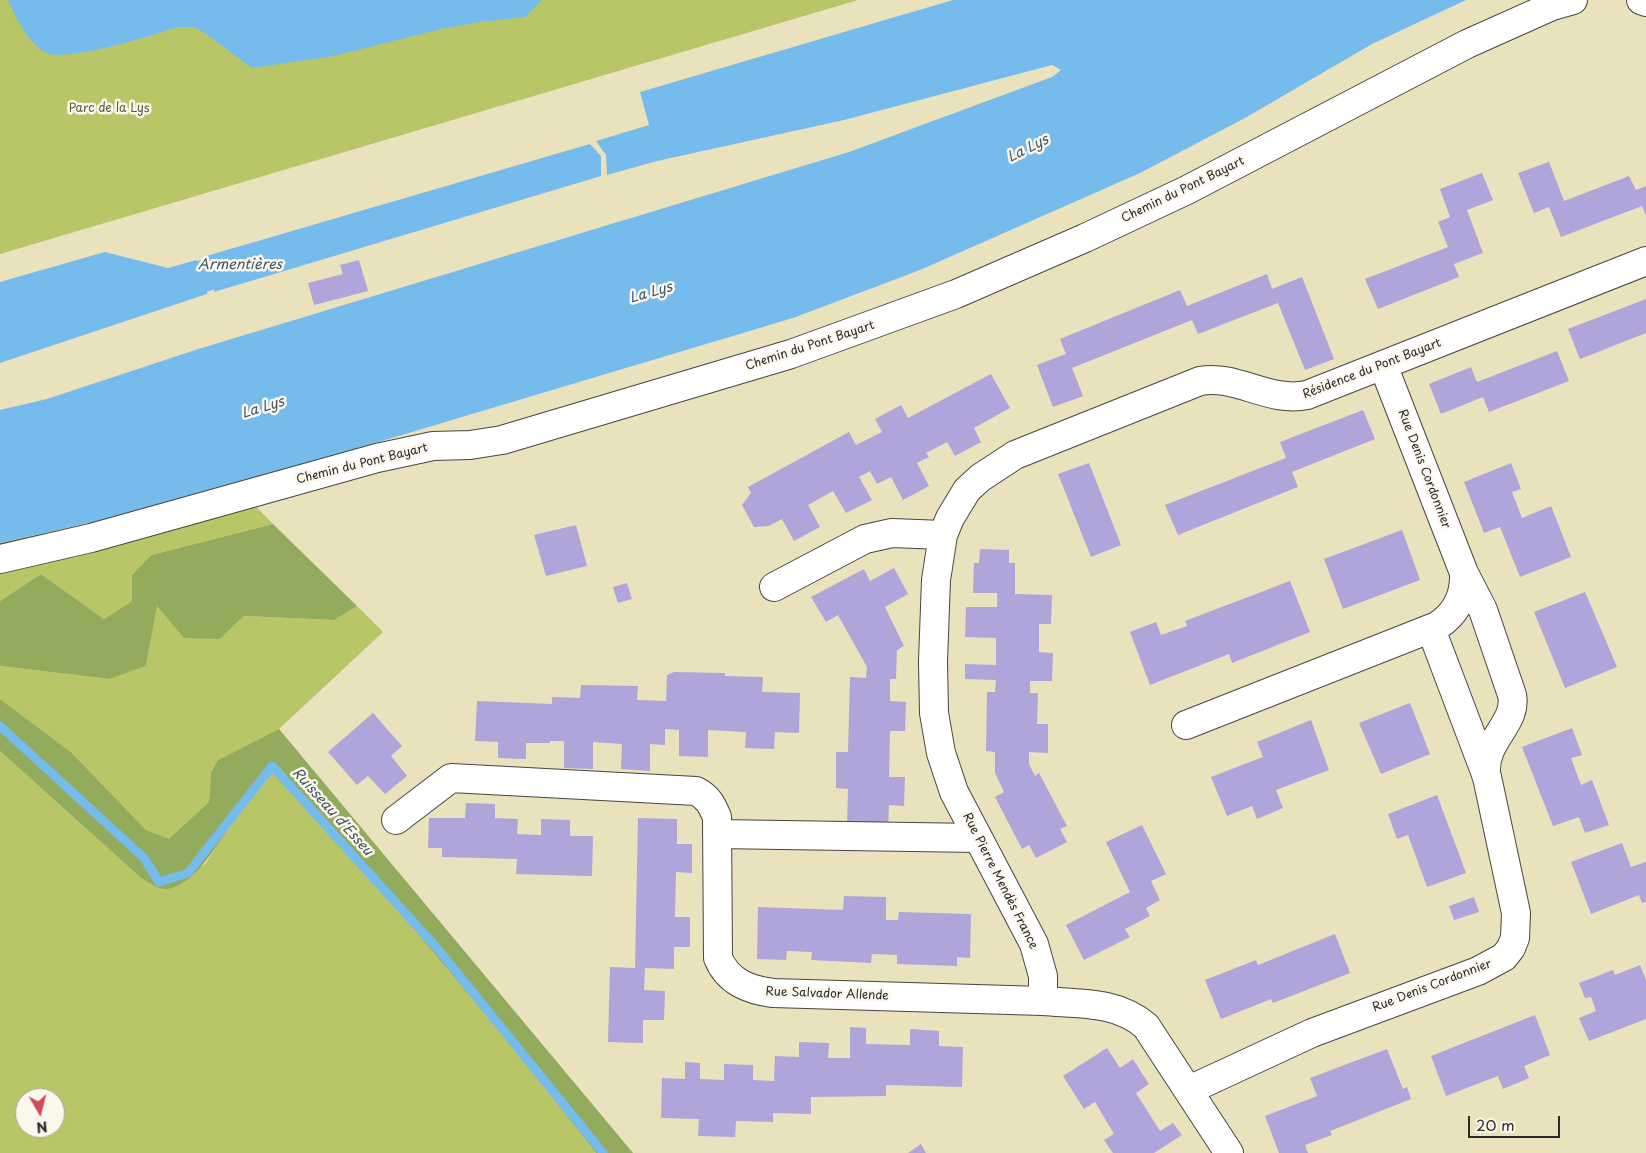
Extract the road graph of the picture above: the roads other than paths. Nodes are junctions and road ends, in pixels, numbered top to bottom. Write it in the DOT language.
graph roads {
  1 [pos="1573,0"];
  2 [pos="1641,0"];
  3 [pos="1646,2"];
  4 [pos="1646,261"];
  5 [pos="1383,365"];
  6 [pos="1037,446"];
  7 [pos="943,536"];
  8 [pos="0,559"];
  9 [pos="1464,573"];
  10 [pos="774,587"];
  11 [pos="1431,629"];
  12 [pos="1186,725"];
  13 [pos="1487,776"];
  14 [pos="396,820"];
  15 [pos="717,834"];
  16 [pos="977,838"];
  17 [pos="1044,1001"];
  18 [pos="1189,1090"];
  19 [pos="1229,1153"];
  1 -- 8 [label="street, Chemin du Pont Bayart"];
  2 -- 3 [label="street"];
  4 -- 5 [label="street, Résidence du Pont Bayart"];
  5 -- 6 [label="street, Résidence du Pont Bayart"];
  5 -- 9 [label="street, Rue Denis Cordonnier"];
  6 -- 7 [label="street, Rue Pierre Mendès France"];
  7 -- 10 [label="street"];
  7 -- 16 [label="street, Rue Pierre Mendès France"];
  9 -- 11 [label="street, Rue Denis Cordonnier"];
  9 -- 13 [label="street, Rue Denis Cordonnier"];
  11 -- 12 [label="street, Rue Denis Cordonnier"];
  11 -- 13 [label="street, Rue Denis Cordonnier"];
  13 -- 18 [label="street, Rue Denis Cordonnier"];
  14 -- 15 [label="street, Rue Salvador Allende"];
  15 -- 16 [label="street"];
  15 -- 17 [label="street, Rue Salvador Allende"];
  16 -- 17 [label="street, Rue Pierre Mendès France"];
  17 -- 18 [label="street"];
  18 -- 19 [label="street"];
}
